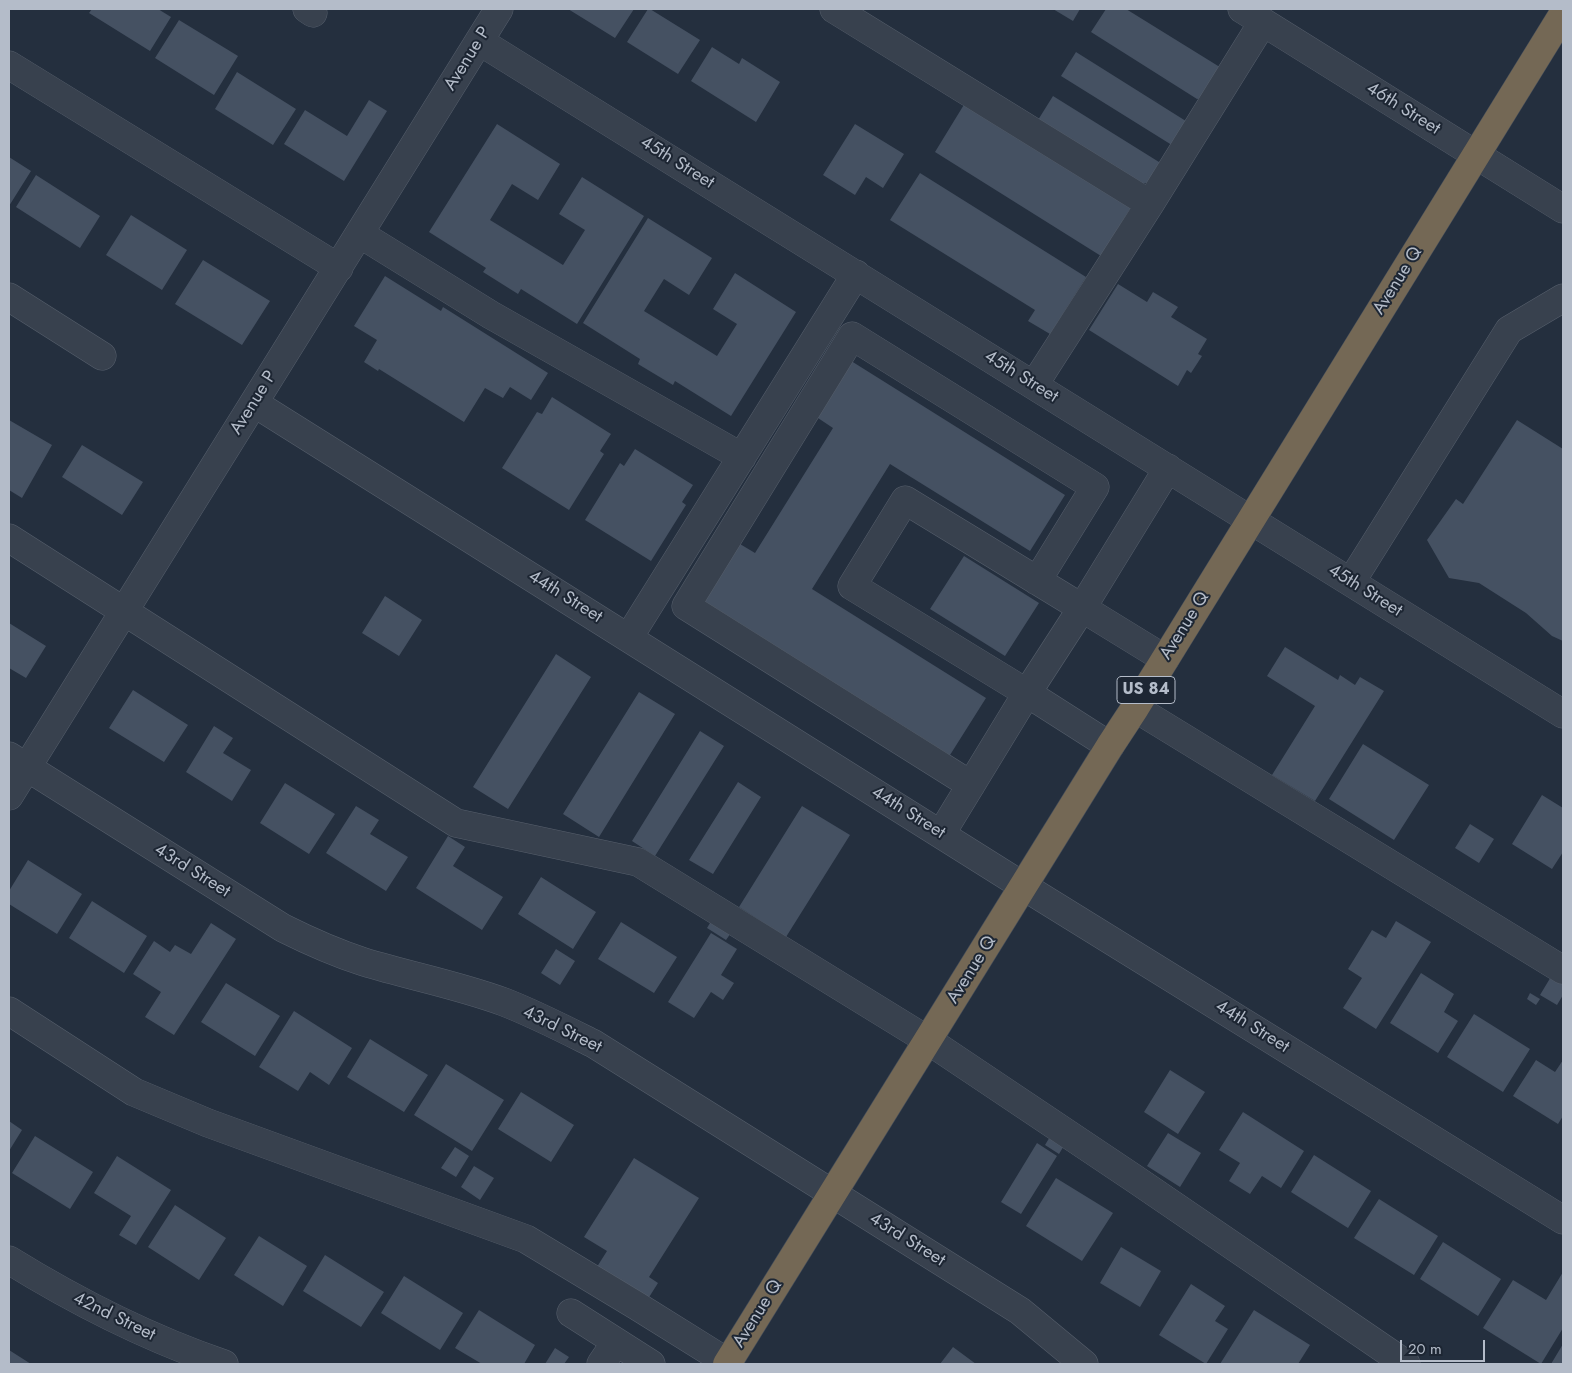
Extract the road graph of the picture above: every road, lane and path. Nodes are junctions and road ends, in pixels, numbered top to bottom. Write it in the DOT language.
graph roads {
  1 [pos="499,9"];
  2 [pos="834,9"];
  3 [pos="1563,14"];
  4 [pos="1252,15"];
  5 [pos="479,41"];
  6 [pos="9,64"];
  7 [pos="1477,155"];
  8 [pos="1150,204"];
  9 [pos="1563,209"];
  10 [pos="360,234"];
  11 [pos="339,268"];
  12 [pos="856,274"];
  13 [pos="9,297"];
  14 [pos="1563,298"];
  15 [pos="102,356"];
  16 [pos="1034,385"];
  17 [pos="254,403"];
  18 [pos="742,457"];
  19 [pos="1168,468"];
  20 [pos="1251,520"];
  21 [pos="9,538"];
  22 [pos="1037,581"];
  23 [pos="1351,582"];
  24 [pos="1082,608"];
  25 [pos="124,612"];
  26 [pos="629,638"];
  27 [pos="1165,659"];
  28 [pos="1027,693"];
  29 [pos="1135,708"];
  30 [pos="1563,714"];
  31 [pos="1110,746"];
  32 [pos="18,762"];
  33 [pos="971,785"];
  34 [pos="9,796"];
  35 [pos="942,834"];
  36 [pos="1023,886"];
  37 [pos="1563,970"];
  38 [pos="9,1011"];
  39 [pos="929,1041"];
  40 [pos="833,1194"];
  41 [pos="1563,1220"];
  42 [pos="9,1260"];
  43 [pos="571,1313"];
  44 [pos="616,1342"];
  45 [pos="224,1364"];
  46 [pos="601,1364"];
  47 [pos="651,1364"];
  48 [pos="728,1364"];
  49 [pos="1084,1364"];
  50 [pos="1406,1364"];
  1 -- 5 [label="street, Avenue P"];
  2 -- 8 [label="street"];
  3 -- 7 [label="highway, Avenue Q / US 84"];
  4 -- 7 [label="street, 46th Street"];
  4 -- 8 [label="street"];
  5 -- 10 [label="street, Avenue P"];
  5 -- 12 [label="street, 45th Street"];
  6 -- 11 [label="street"];
  7 -- 9 [label="street, 46th Street"];
  7 -- 20 [label="highway, Avenue Q / US 84"];
  8 -- 16 [label="street"];
  10 -- 11 [label="street, Avenue P"];
  10 -- 18 [label="street"];
  11 -- 17 [label="street, Avenue P"];
  12 -- 16 [label="street, 45th Street"];
  12 -- 18 [label="street"];
  13 -- 15 [label="street"];
  14 -- 23 [label="street"];
  16 -- 19 [label="street, 45th Street"];
  17 -- 25 [label="street, Avenue P"];
  17 -- 26 [label="street, 44th Street"];
  18 -- 26 [label="street"];
  19 -- 20 [label="street, 45th Street"];
  19 -- 24 [label="street"];
  20 -- 23 [label="street, 45th Street"];
  20 -- 27 [label="highway, Avenue Q / US 84"];
  21 -- 25 [label="street"];
  22 -- 24 [label="street"];
  22 -- 28 [label="street"];
  22 -- 33 [label="street"];
  23 -- 30 [label="street, 45th Street"];
  24 -- 27 [label="street"];
  24 -- 28 [label="street"];
  25 -- 32 [label="street, Avenue P"];
  25 -- 39 [label="street"];
  26 -- 35 [label="street, 44th Street"];
  27 -- 29 [label="highway, Avenue Q / US 84"];
  28 -- 31 [label="street"];
  28 -- 33 [label="street"];
  29 -- 31 [label="highway, Avenue Q / US 84"];
  29 -- 37 [label="street"];
  31 -- 36 [label="highway, Avenue Q / US 84"];
  32 -- 34 [label="street, Avenue P"];
  32 -- 40 [label="street, 43rd Street"];
  33 -- 35 [label="street"];
  35 -- 36 [label="street, 44th Street"];
  36 -- 39 [label="highway, Avenue Q / US 84"];
  36 -- 41 [label="street, 44th Street"];
  38 -- 48 [label="street"];
  39 -- 40 [label="highway, Avenue Q / US 84"];
  39 -- 50 [label="street"];
  40 -- 48 [label="highway, Avenue Q / US 84"];
  40 -- 49 [label="street, 43rd Street"];
  42 -- 45 [label="street, 42nd Street"];
  43 -- 44 [label="street"];
  44 -- 46 [label="street"];
  44 -- 47 [label="street"];
}
